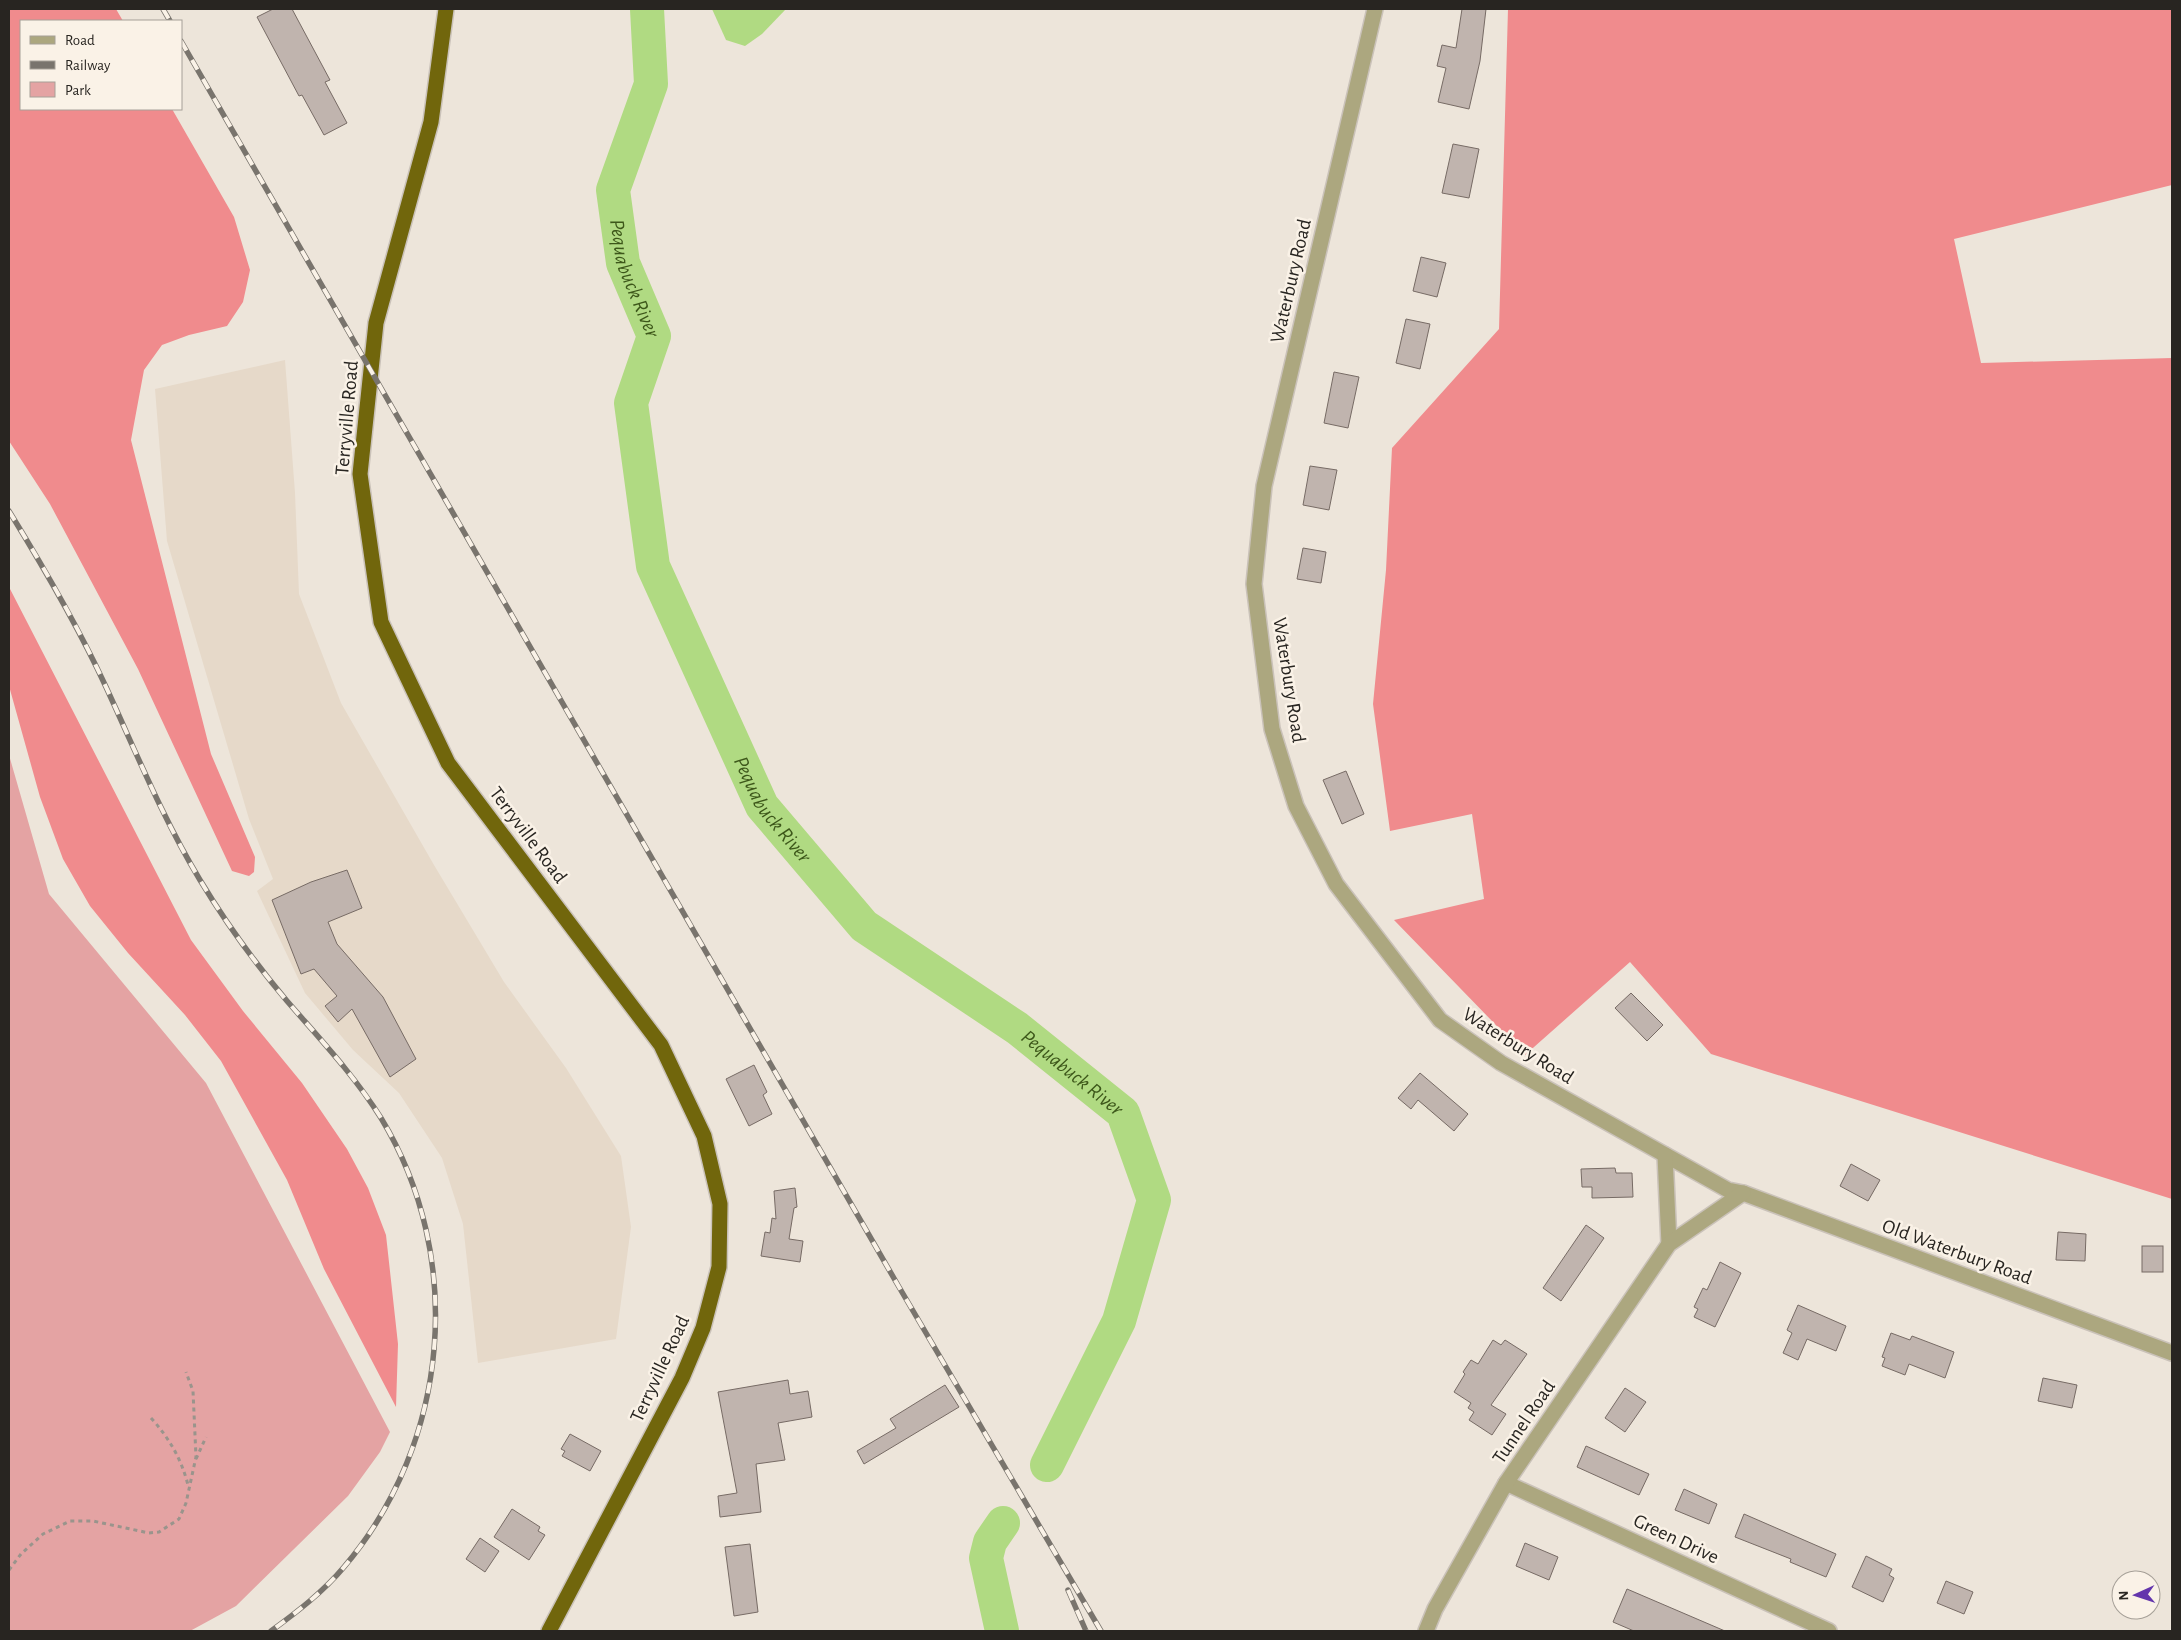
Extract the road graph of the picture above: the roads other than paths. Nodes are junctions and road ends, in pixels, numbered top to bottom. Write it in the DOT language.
graph roads {
  1 [pos="446,9"];
  2 [pos="1375,9"];
  3 [pos="1665,1155"];
  4 [pos="1728,1190"];
  5 [pos="1743,1193"];
  6 [pos="1669,1244"];
  7 [pos="2172,1353"];
  8 [pos="1506,1483"];
  9 [pos="549,1631"];
  10 [pos="1426,1631"];
  11 [pos="1829,1631"];
  1 -- 9 [label="highway, Terryville Road"];
  2 -- 3 [label="street, Waterbury Road"];
  3 -- 4 [label="street, Waterbury Road"];
  3 -- 6 [label="street"];
  4 -- 5 [label="street, Old Waterbury Road"];
  5 -- 6 [label="street, Tunnel Road"];
  5 -- 7 [label="street, Old Waterbury Road"];
  6 -- 8 [label="street, Tunnel Road"];
  8 -- 10 [label="street, Tunnel Road"];
  8 -- 11 [label="street, Green Drive"];
}
